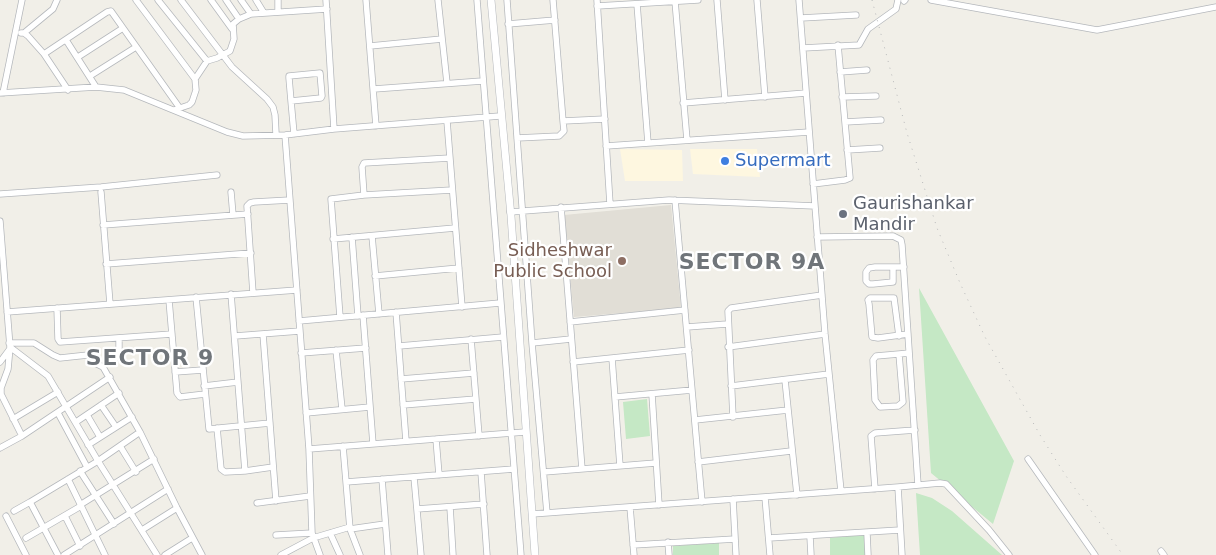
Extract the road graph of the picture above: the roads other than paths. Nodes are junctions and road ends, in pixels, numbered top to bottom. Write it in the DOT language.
graph roads {
  1 [pos="22,0"];
  2 [pos="57,0"];
  3 [pos="136,0"];
  4 [pos="158,0"];
  5 [pos="181,0"];
  6 [pos="211,0"];
  7 [pos="226,0"];
  8 [pos="242,0"];
  9 [pos="256,0"];
  10 [pos="278,0"];
  11 [pos="285,0"];
  12 [pos="326,0"];
  13 [pos="366,0"];
  14 [pos="438,0"];
  15 [pos="477,0"];
  16 [pos="491,0"];
  17 [pos="507,0"];
  18 [pos="553,0"];
  19 [pos="698,0"];
  20 [pos="717,0"];
  21 [pos="757,0"];
  22 [pos="799,0"];
  23 [pos="902,0"];
  24 [pos="931,0"];
  25 [pos="675,2"];
  26 [pos="597,3"];
  27 [pos="637,4"];
  28 [pos="1216,7"];
  29 [pos="327,9"];
  30 [pos="278,12"];
  31 [pos="264,13"];
  32 [pos="251,14"];
  33 [pos="856,15"];
  34 [pos="801,18"];
  35 [pos="239,19"];
  36 [pos="555,20"];
  37 [pos="508,24"];
  38 [pos="123,28"];
  39 [pos="232,29"];
  40 [pos="24,33"];
  41 [pos="16,34"];
  42 [pos="442,39"];
  43 [pos="66,40"];
  44 [pos="370,46"];
  45 [pos="838,46"];
  46 [pos="136,47"];
  47 [pos="803,48"];
  48 [pos="44,54"];
  49 [pos="223,56"];
  50 [pos="78,57"];
  51 [pos="207,61"];
  52 [pos="867,70"];
  53 [pos="331,72"];
  54 [pos="840,72"];
  55 [pos="320,73"];
  56 [pos="90,76"];
  57 [pos="195,79"];
  58 [pos="482,81"];
  59 [pos="447,83"];
  60 [pos="96,87"];
  61 [pos="374,89"];
  62 [pos="68,90"];
  63 [pos="1,93"];
  64 [pos="806,93"];
  65 [pos="876,96"];
  66 [pos="765,97"];
  67 [pos="842,97"];
  68 [pos="725,100"];
  69 [pos="291,101"];
  70 [pos="684,103"];
  71 [pos="177,108"];
  72 [pos="500,116"];
  73 [pos="485,118"];
  74 [pos="605,119"];
  75 [pos="881,120"];
  76 [pos="447,121"];
  77 [pos="563,121"];
  78 [pos="845,122"];
  79 [pos="376,126"];
  80 [pos="334,129"];
  81 [pos="809,132"];
  82 [pos="276,134"];
  83 [pos="294,134"];
  84 [pos="285,135"];
  85 [pos="517,138"];
  86 [pos="687,140"];
  87 [pos="648,143"];
  88 [pos="606,146"];
  89 [pos="880,148"];
  90 [pos="847,150"];
  91 [pos="450,158"];
  92 [pos="217,175"];
  93 [pos="813,184"];
  94 [pos="452,190"];
  95 [pos="101,192"];
  96 [pos="231,192"];
  97 [pos="0,194"];
  98 [pos="364,195"];
  99 [pos="290,200"];
  100 [pos="675,200"];
  101 [pos="610,204"];
  102 [pos="815,206"];
  103 [pos="561,207"];
  104 [pos="524,211"];
  105 [pos="510,212"];
  106 [pos="248,214"];
  107 [pos="233,215"];
  108 [pos="0,220"];
  109 [pos="104,225"];
  110 [pos="455,228"];
  111 [pos="372,236"];
  112 [pos="352,237"];
  113 [pos="817,237"];
  114 [pos="333,239"];
  115 [pos="251,253"];
  116 [pos="106,264"];
  117 [pos="893,267"];
  118 [pos="904,267"];
  119 [pos="458,268"];
  120 [pos="375,276"];
  121 [pos="296,290"];
  122 [pos="253,293"];
  123 [pos="231,294"];
  124 [pos="822,295"];
  125 [pos="196,298"];
  126 [pos="169,300"];
  127 [pos="500,303"];
  128 [pos="110,304"];
  129 [pos="462,307"];
  130 [pos="57,308"];
  131 [pos="685,310"];
  132 [pos="7,312"];
  133 [pos="396,312"];
  134 [pos="378,314"];
  135 [pos="361,316"];
  136 [pos="340,317"];
  137 [pos="299,321"];
  138 [pos="570,322"];
  139 [pos="727,324"];
  140 [pos="687,327"];
  141 [pos="300,331"];
  142 [pos="172,334"];
  143 [pos="263,334"];
  144 [pos="825,334"];
  145 [pos="908,334"];
  146 [pos="235,336"];
  147 [pos="899,336"];
  148 [pos="503,337"];
  149 [pos="119,338"];
  150 [pos="472,339"];
  151 [pos="571,340"];
  152 [pos="532,343"];
  153 [pos="399,346"];
  154 [pos="10,347"];
  155 [pos="728,347"];
  156 [pos="366,348"];
  157 [pos="336,350"];
  158 [pos="688,350"];
  159 [pos="301,353"];
  160 [pos="910,353"];
  161 [pos="899,354"];
  162 [pos="612,358"];
  163 [pos="108,359"];
  164 [pos="0,362"];
  165 [pos="573,362"];
  166 [pos="203,370"];
  167 [pos="175,372"];
  168 [pos="474,373"];
  169 [pos="829,374"];
  170 [pos="110,377"];
  171 [pos="401,378"];
  172 [pos="785,380"];
  173 [pos="238,382"];
  174 [pos="204,386"];
  175 [pos="732,386"];
  176 [pos="692,390"];
  177 [pos="58,392"];
  178 [pos="119,393"];
  179 [pos="205,394"];
  180 [pos="652,394"];
  181 [pos="615,397"];
  182 [pos="476,399"];
  183 [pos="101,405"];
  184 [pos="403,405"];
  185 [pos="67,407"];
  186 [pos="370,407"];
  187 [pos="342,410"];
  188 [pos="788,410"];
  189 [pos="58,413"];
  190 [pos="306,413"];
  191 [pos="86,415"];
  192 [pos="132,417"];
  193 [pos="733,417"];
  194 [pos="13,419"];
  195 [pos="694,420"];
  196 [pos="76,422"];
  197 [pos="270,423"];
  198 [pos="242,425"];
  199 [pos="116,427"];
  200 [pos="217,428"];
  201 [pos="914,430"];
  202 [pos="140,432"];
  203 [pos="525,432"];
  204 [pos="511,433"];
  205 [pos="22,436"];
  206 [pos="479,436"];
  207 [pos="100,437"];
  208 [pos="436,439"];
  209 [pos="406,441"];
  210 [pos="373,444"];
  211 [pos="88,445"];
  212 [pos="120,446"];
  213 [pos="343,446"];
  214 [pos="0,448"];
  215 [pos="309,449"];
  216 [pos="792,451"];
  217 [pos="1028,459"];
  218 [pos="154,460"];
  219 [pos="98,461"];
  220 [pos="698,462"];
  221 [pos="656,463"];
  222 [pos="620,466"];
  223 [pos="87,467"];
  224 [pos="273,467"];
  225 [pos="514,469"];
  226 [pos="582,469"];
  227 [pos="245,470"];
  228 [pos="80,471"];
  229 [pos="136,472"];
  230 [pos="481,472"];
  231 [pos="544,472"];
  232 [pos="439,475"];
  233 [pos="414,477"];
  234 [pos="68,479"];
  235 [pos="382,479"];
  236 [pos="346,482"];
  237 [pos="114,485"];
  238 [pos="918,485"];
  239 [pos="898,487"];
  240 [pos="168,489"];
  241 [pos="875,489"];
  242 [pos="841,491"];
  243 [pos="797,495"];
  244 [pos="96,496"];
  245 [pos="310,496"];
  246 [pos="765,497"];
  247 [pos="733,499"];
  248 [pos="276,501"];
  249 [pos="30,502"];
  250 [pos="702,502"];
  251 [pos="257,503"];
  252 [pos="484,504"];
  253 [pos="659,505"];
  254 [pos="81,506"];
  255 [pos="450,507"];
  256 [pos="630,507"];
  257 [pos="177,508"];
  258 [pos="417,509"];
  259 [pos="14,511"];
  260 [pos="131,513"];
  261 [pos="547,513"];
  262 [pos="532,514"];
  263 [pos="6,516"];
  264 [pos="65,516"];
  265 [pos="114,524"];
  266 [pos="385,524"];
  267 [pos="43,528"];
  268 [pos="350,528"];
  269 [pos="142,530"];
  270 [pos="900,530"];
  271 [pos="330,533"];
  272 [pos="867,533"];
  273 [pos="276,535"];
  274 [pos="96,536"];
  275 [pos="312,536"];
  276 [pos="810,536"];
  277 [pos="26,538"];
  278 [pos="192,538"];
  279 [pos="768,538"];
  280 [pos="735,539"];
  281 [pos="668,542"];
  282 [pos="633,545"];
  283 [pos="80,546"];
  284 [pos="296,547"];
  285 [pos="26,555"];
  286 [pos="58,555"];
  287 [pos="64,555"];
  288 [pos="106,555"];
  289 [pos="158,555"];
  290 [pos="166,555"];
  291 [pos="202,555"];
  292 [pos="282,555"];
  293 [pos="300,555"];
  294 [pos="320,555"];
  295 [pos="340,555"];
  296 [pos="360,555"];
  297 [pos="388,555"];
  298 [pos="421,555"];
  299 [pos="453,555"];
  300 [pos="487,555"];
  301 [pos="521,555"];
  302 [pos="535,555"];
  303 [pos="634,555"];
  304 [pos="669,555"];
  305 [pos="736,555"];
  306 [pos="770,555"];
  307 [pos="811,555"];
  308 [pos="868,555"];
  309 [pos="902,555"];
  310 [pos="1009,555"];
  311 [pos="1095,555"];
  1 -- 41 [label="street"];
  2 -- 40 [label="street"];
  3 -- 57 [label="street"];
  4 -- 51 [label="street"];
  5 -- 49 [label="street"];
  6 -- 39 [label="street"];
  7 -- 35 [label="street"];
  8 -- 32 [label="street"];
  9 -- 31 [label="street"];
  10 -- 11 [label="street"];
  10 -- 30 [label="street"];
  12 -- 29 [label="street"];
  13 -- 44 [label="street"];
  14 -- 42 [label="street"];
  15 -- 58 [label="street"];
  16 -- 72 [label="street"];
  17 -- 37 [label="street"];
  18 -- 36 [label="street"];
  19 -- 25 [label="street"];
  20 -- 68 [label="street"];
  21 -- 66 [label="street"];
  22 -- 34 [label="street"];
  23 -- 45 [label="street"];
  24 -- 28 [label="street"];
  25 -- 27 [label="street"];
  25 -- 70 [label="street"];
  26 -- 27 [label="street"];
  26 -- 74 [label="street"];
  27 -- 87 [label="street"];
  29 -- 30 [label="street"];
  29 -- 53 [label="street"];
  30 -- 31 [label="street"];
  31 -- 32 [label="street"];
  32 -- 35 [label="street"];
  33 -- 34 [label="street"];
  34 -- 47 [label="street"];
  35 -- 39 [label="street"];
  36 -- 37 [label="street"];
  36 -- 77 [label="street"];
  37 -- 85 [label="street"];
  38 -- 43 [label="street"];
  38 -- 46 [label="street"];
  38 -- 50 [label="street"];
  39 -- 49 [label="street"];
  40 -- 41 [label="street"];
  40 -- 48 [label="street"];
  41 -- 63 [label="street"];
  42 -- 44 [label="street"];
  42 -- 59 [label="street"];
  43 -- 48 [label="street"];
  43 -- 50 [label="street"];
  44 -- 61 [label="street"];
  45 -- 47 [label="street"];
  45 -- 54 [label="street"];
  46 -- 56 [label="street"];
  46 -- 71 [label="street"];
  47 -- 64 [label="street"];
  48 -- 62 [label="street"];
  49 -- 51 [label="street"];
  49 -- 82 [label="street"];
  50 -- 56 [label="street"];
  51 -- 57 [label="street"];
  52 -- 54 [label="street"];
  53 -- 55 [label="street"];
  53 -- 80 [label="street"];
  54 -- 67 [label="street"];
  55 -- 69 [label="street"];
  55 -- 69 [label="street"];
  56 -- 60 [label="street"];
  57 -- 71 [label="street"];
  58 -- 59 [label="street"];
  58 -- 73 [label="street"];
  59 -- 61 [label="street"];
  60 -- 62 [label="street"];
  60 -- 71 [label="street"];
  61 -- 79 [label="street"];
  62 -- 63 [label="street"];
  64 -- 66 [label="street"];
  64 -- 81 [label="street"];
  65 -- 67 [label="street"];
  66 -- 68 [label="street"];
  67 -- 78 [label="street"];
  68 -- 70 [label="street"];
  69 -- 83 [label="street"];
  70 -- 86 [label="street"];
  71 -- 82 [label="street"];
  72 -- 73 [label="street"];
  72 -- 105 [label="street"];
  73 -- 76 [label="street"];
  73 -- 127 [label="street"];
  74 -- 77 [label="street"];
  74 -- 88 [label="street"];
  75 -- 78 [label="street"];
  76 -- 79 [label="street"];
  76 -- 91 [label="street"];
  77 -- 85 [label="street"];
  78 -- 90 [label="street"];
  79 -- 80 [label="street"];
  80 -- 83 [label="street"];
  81 -- 86 [label="street"];
  81 -- 93 [label="street"];
  82 -- 84 [label="street"];
  83 -- 84 [label="street"];
  84 -- 99 [label="street"];
  85 -- 104 [label="street"];
  86 -- 87 [label="street"];
  87 -- 88 [label="street"];
  88 -- 101 [label="street"];
  89 -- 90 [label="street"];
  90 -- 93 [label="street"];
  91 -- 94 [label="street"];
  91 -- 98 [label="street"];
  92 -- 97 [label="street"];
  93 -- 102 [label="street"];
  94 -- 98 [label="street"];
  94 -- 110 [label="street"];
  95 -- 109 [label="street"];
  96 -- 107 [label="street"];
  98 -- 114 [label="street"];
  99 -- 106 [label="street"];
  99 -- 121 [label="street"];
  100 -- 101 [label="street"];
  100 -- 102 [label="street"];
  100 -- 131 [label="street"];
  101 -- 103 [label="street"];
  102 -- 113 [label="street"];
  103 -- 104 [label="street"];
  103 -- 138 [label="street"];
  104 -- 105 [label="street"];
  104 -- 152 [label="street"];
  105 -- 203 [label="street"];
  106 -- 107 [label="street"];
  106 -- 115 [label="street"];
  107 -- 109 [label="street"];
  108 -- 132 [label="street"];
  109 -- 116 [label="street"];
  110 -- 111 [label="street"];
  110 -- 119 [label="street"];
  111 -- 112 [label="street"];
  111 -- 120 [label="street"];
  112 -- 114 [label="street"];
  112 -- 135 [label="street"];
  113 -- 118 [label="street"];
  113 -- 124 [label="street"];
  114 -- 136 [label="street"];
  115 -- 116 [label="street"];
  115 -- 122 [label="street"];
  116 -- 128 [label="street"];
  117 -- 117 [label="street"];
  117 -- 118 [label="street"];
  118 -- 145 [label="street"];
  119 -- 120 [label="street"];
  119 -- 129 [label="street"];
  120 -- 134 [label="street"];
  121 -- 122 [label="street"];
  121 -- 137 [label="street"];
  122 -- 123 [label="street"];
  123 -- 125 [label="street"];
  123 -- 146 [label="street"];
  124 -- 139 [label="street"];
  124 -- 144 [label="street"];
  125 -- 126 [label="street"];
  125 -- 166 [label="street"];
  126 -- 128 [label="street"];
  126 -- 142 [label="street"];
  127 -- 129 [label="street"];
  127 -- 148 [label="street"];
  128 -- 130 [label="street"];
  129 -- 133 [label="street"];
  130 -- 132 [label="street"];
  130 -- 149 [label="street"];
  131 -- 138 [label="street"];
  131 -- 140 [label="street"];
  132 -- 154 [label="street"];
  133 -- 134 [label="street"];
  133 -- 153 [label="street"];
  134 -- 135 [label="street"];
  135 -- 136 [label="street"];
  135 -- 156 [label="street"];
  136 -- 137 [label="street"];
  137 -- 141 [label="street"];
  138 -- 151 [label="street"];
  139 -- 140 [label="street"];
  139 -- 155 [label="street"];
  140 -- 158 [label="street"];
  141 -- 143 [label="street"];
  141 -- 159 [label="street"];
  142 -- 149 [label="street"];
  142 -- 167 [label="street"];
  143 -- 146 [label="street"];
  143 -- 197 [label="street"];
  144 -- 155 [label="street"];
  144 -- 169 [label="street"];
  145 -- 147 [label="street"];
  145 -- 160 [label="street"];
  146 -- 173 [label="street"];
  147 -- 147 [label="street"];
  148 -- 150 [label="street"];
  148 -- 204 [label="street"];
  149 -- 163 [label="street"];
  150 -- 153 [label="street"];
  150 -- 168 [label="street"];
  151 -- 152 [label="street"];
  151 -- 165 [label="street"];
  152 -- 231 [label="street"];
  153 -- 171 [label="street"];
  154 -- 164 [label="street"];
  154 -- 170 [label="street"];
  154 -- 177 [label="street"];
  154 -- 194 [label="street"];
  155 -- 175 [label="street"];
  156 -- 157 [label="street"];
  156 -- 186 [label="street"];
  157 -- 159 [label="street"];
  157 -- 187 [label="street"];
  158 -- 162 [label="street"];
  158 -- 176 [label="street"];
  159 -- 190 [label="street"];
  160 -- 161 [label="street"];
  160 -- 201 [label="street"];
  161 -- 161 [label="street"];
  162 -- 165 [label="street"];
  162 -- 181 [label="street"];
  165 -- 226 [label="street"];
  166 -- 167 [label="street"];
  166 -- 174 [label="street"];
  167 -- 179 [label="street"];
  168 -- 171 [label="street"];
  168 -- 182 [label="street"];
  169 -- 172 [label="street"];
  169 -- 242 [label="street"];
  170 -- 178 [label="street"];
  170 -- 185 [label="street"];
  171 -- 184 [label="street"];
  172 -- 175 [label="street"];
  172 -- 188 [label="street"];
  173 -- 174 [label="street"];
  173 -- 198 [label="street"];
  174 -- 179 [label="street"];
  175 -- 193 [label="street"];
  176 -- 180 [label="street"];
  176 -- 195 [label="street"];
  177 -- 185 [label="street"];
  177 -- 194 [label="street"];
  178 -- 183 [label="street"];
  178 -- 192 [label="street"];
  179 -- 200 [label="street"];
  180 -- 181 [label="street"];
  180 -- 221 [label="street"];
  181 -- 222 [label="street"];
  182 -- 184 [label="street"];
  182 -- 206 [label="street"];
  183 -- 191 [label="street"];
  183 -- 199 [label="street"];
  184 -- 209 [label="street"];
  185 -- 189 [label="street"];
  185 -- 196 [label="street"];
  186 -- 187 [label="street"];
  186 -- 210 [label="street"];
  187 -- 190 [label="street"];
  188 -- 193 [label="street"];
  188 -- 216 [label="street"];
  189 -- 205 [label="street"];
  189 -- 223 [label="street"];
  190 -- 215 [label="street"];
  191 -- 196 [label="street"];
  191 -- 207 [label="street"];
  192 -- 199 [label="street"];
  192 -- 202 [label="street"];
  193 -- 195 [label="street"];
  194 -- 205 [label="street"];
  195 -- 220 [label="street"];
  196 -- 211 [label="street"];
  197 -- 198 [label="street"];
  197 -- 224 [label="street"];
  198 -- 200 [label="street"];
  198 -- 227 [label="street"];
  199 -- 207 [label="street"];
  200 -- 227 [label="street"];
  201 -- 238 [label="street"];
  201 -- 241 [label="street"];
  202 -- 212 [label="street"];
  202 -- 218 [label="street"];
  203 -- 204 [label="street"];
  203 -- 262 [label="street"];
  204 -- 206 [label="street"];
  204 -- 225 [label="street"];
  205 -- 214 [label="street"];
  206 -- 208 [label="street"];
  207 -- 211 [label="street"];
  208 -- 209 [label="street"];
  208 -- 232 [label="street"];
  209 -- 210 [label="street"];
  210 -- 213 [label="street"];
  211 -- 219 [label="street"];
  212 -- 219 [label="street"];
  212 -- 229 [label="street"];
  213 -- 215 [label="street"];
  213 -- 236 [label="street"];
  215 -- 245 [label="street"];
  216 -- 220 [label="street"];
  216 -- 243 [label="street"];
  217 -- 311 [label="street"];
  218 -- 229 [label="street"];
  218 -- 240 [label="street"];
  219 -- 223 [label="street"];
  219 -- 237 [label="street"];
  220 -- 250 [label="street"];
  221 -- 222 [label="street"];
  221 -- 253 [label="street"];
  222 -- 226 [label="street"];
  223 -- 228 [label="street"];
  224 -- 227 [label="street"];
  224 -- 248 [label="street"];
  225 -- 230 [label="street"];
  225 -- 301 [label="street"];
  226 -- 231 [label="street"];
  228 -- 234 [label="street"];
  228 -- 244 [label="street"];
  229 -- 237 [label="street"];
  230 -- 232 [label="street"];
  230 -- 252 [label="street"];
  231 -- 261 [label="street"];
  232 -- 233 [label="street"];
  233 -- 235 [label="street"];
  233 -- 258 [label="street"];
  234 -- 249 [label="street"];
  234 -- 254 [label="street"];
  235 -- 236 [label="street"];
  235 -- 266 [label="street"];
  236 -- 268 [label="street"];
  237 -- 244 [label="street"];
  237 -- 260 [label="street"];
  238 -- 239 [label="street"];
  238 -- 310 [label="street"];
  239 -- 241 [label="street"];
  239 -- 270 [label="street"];
  240 -- 257 [label="street"];
  240 -- 260 [label="street"];
  241 -- 242 [label="street"];
  242 -- 243 [label="street"];
  243 -- 246 [label="street"];
  244 -- 254 [label="street"];
  244 -- 265 [label="street"];
  245 -- 248 [label="street"];
  245 -- 275 [label="street"];
  246 -- 247 [label="street"];
  246 -- 279 [label="street"];
  247 -- 250 [label="street"];
  247 -- 280 [label="street"];
  248 -- 251 [label="street"];
  249 -- 259 [label="street"];
  249 -- 267 [label="street"];
  250 -- 253 [label="street"];
  252 -- 255 [label="street"];
  252 -- 300 [label="street"];
  253 -- 256 [label="street"];
  254 -- 264 [label="street"];
  254 -- 274 [label="street"];
  255 -- 258 [label="street"];
  255 -- 299 [label="street"];
  256 -- 261 [label="street"];
  256 -- 282 [label="street"];
  257 -- 269 [label="street"];
  257 -- 278 [label="street"];
  258 -- 298 [label="street"];
  260 -- 265 [label="street"];
  260 -- 269 [label="street"];
  261 -- 262 [label="street"];
  262 -- 302 [label="street"];
  263 -- 285 [label="street"];
  264 -- 267 [label="street"];
  264 -- 283 [label="street"];
  265 -- 274 [label="street"];
  266 -- 268 [label="street"];
  266 -- 297 [label="street"];
  267 -- 277 [label="street"];
  267 -- 286 [label="street"];
  268 -- 271 [label="street"];
  268 -- 296 [label="street"];
  269 -- 289 [label="street"];
  270 -- 272 [label="street"];
  270 -- 309 [label="street"];
  271 -- 275 [label="street"];
  271 -- 295 [label="street"];
  272 -- 276 [label="street"];
  272 -- 308 [label="street"];
  273 -- 275 [label="street"];
  274 -- 283 [label="street"];
  274 -- 288 [label="street"];
  275 -- 284 [label="street"];
  275 -- 294 [label="street"];
  276 -- 279 [label="street"];
  276 -- 307 [label="street"];
  278 -- 290 [label="street"];
  278 -- 291 [label="street"];
  279 -- 306 [label="street"];
  280 -- 281 [label="street"];
  280 -- 305 [label="street"];
  281 -- 282 [label="street"];
  281 -- 304 [label="street"];
  282 -- 303 [label="street"];
  283 -- 287 [label="street"];
  284 -- 292 [label="street"];
  284 -- 293 [label="street"];
}
